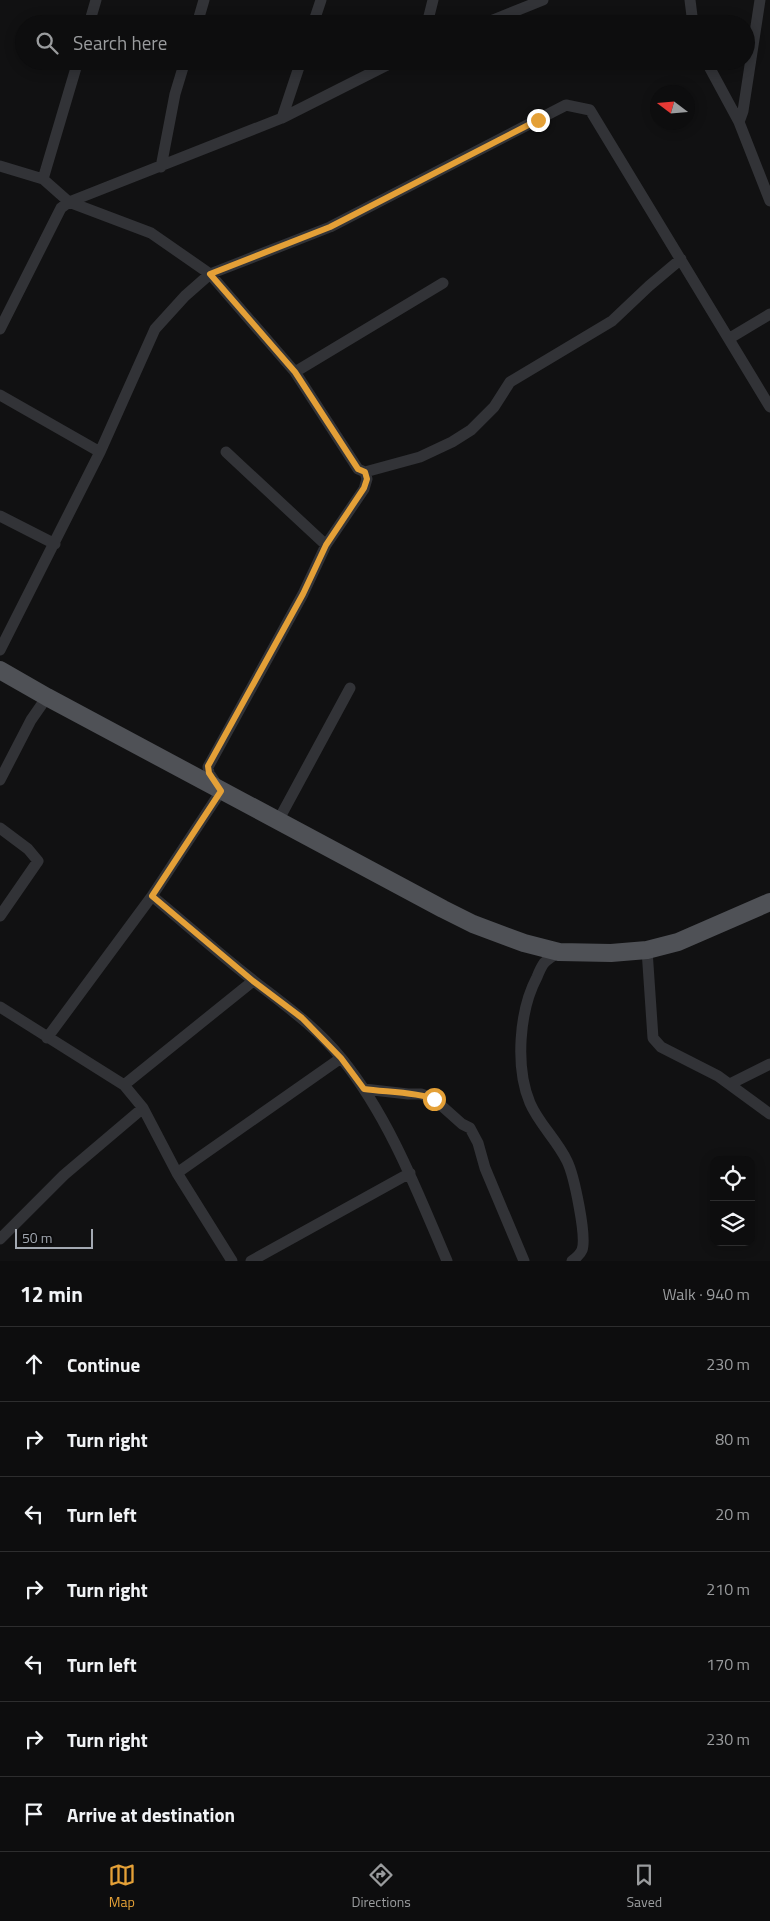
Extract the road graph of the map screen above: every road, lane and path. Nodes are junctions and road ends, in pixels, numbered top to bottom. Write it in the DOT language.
graph roads {
  1 [pos="96,0"];
  2 [pos="204,0"];
  3 [pos="320,0"];
  4 [pos="432,0"];
  5 [pos="543,0"];
  6 [pos="690,0"];
  7 [pos="760,0"];
  8 [pos="92,15"];
  9 [pos="200,15"];
  10 [pos="316,15"];
  11 [pos="429,15"];
  12 [pos="506,15"];
  13 [pos="692,15"];
  14 [pos="755,31"];
  15 [pos="75,70"];
  16 [pos="182,70"];
  17 [pos="298,70"];
  18 [pos="377,70"];
  19 [pos="711,70"];
  20 [pos="749,70"];
  21 [pos="282,118"];
  22 [pos="739,122"];
  23 [pos="0,166"];
  24 [pos="161,167"];
  25 [pos="43,179"];
  26 [pos="770,201"];
  27 [pos="69,202"];
  28 [pos="681,259"];
  29 [pos="210,274"];
  30 [pos="443,283"];
  31 [pos="770,314"];
  32 [pos="0,329"];
  33 [pos="730,338"];
  34 [pos="295,372"];
  35 [pos="0,395"];
  36 [pos="770,407"];
  37 [pos="100,452"];
  38 [pos="226,452"];
  39 [pos="365,472"];
  40 [pos="0,516"];
  41 [pos="55,544"];
  42 [pos="326,545"];
  43 [pos="0,650"];
  44 [pos="0,670"];
  45 [pos="350,688"];
  46 [pos="46,697"];
  47 [pos="0,780"];
  48 [pos="221,791"];
  49 [pos="278,821"];
  50 [pos="0,828"];
  51 [pos="152,896"];
  52 [pos="770,902"];
  53 [pos="0,916"];
  54 [pos="524,943"];
  55 [pos="647,950"];
  56 [pos="559,952"];
  57 [pos="543,964"];
  58 [pos="253,981"];
  59 [pos="0,1007"];
  60 [pos="47,1038"];
  61 [pos="341,1058"];
  62 [pos="770,1064"];
  63 [pos="730,1084"];
  64 [pos="124,1085"];
  65 [pos="364,1089"];
  66 [pos="143,1108"];
  67 [pos="770,1114"];
  68 [pos="177,1173"];
  69 [pos="410,1173"];
  70 [pos="0,1239"];
  71 [pos="232,1261"];
  72 [pos="251,1261"];
  73 [pos="447,1261"];
  74 [pos="524,1261"];
  75 [pos="572,1261"];
  1 -- 8 [label="street"];
  2 -- 9 [label="street"];
  3 -- 10 [label="street"];
  4 -- 11 [label="street"];
  5 -- 12 [label="street"];
  6 -- 13 [label="street"];
  7 -- 14 [label="street"];
  15 -- 25 [label="street"];
  16 -- 24 [label="street"];
  17 -- 21 [label="street"];
  18 -- 21 [label="street"];
  19 -- 22 [label="street"];
  20 -- 22 [label="street"];
  21 -- 24 [label="street"];
  22 -- 26 [label="street"];
  23 -- 25 [label="street"];
  24 -- 27 [label="street"];
  25 -- 27 [label="street"];
  27 -- 29 [label="street"];
  27 -- 32 [label="street"];
  28 -- 29 [label="street"];
  28 -- 33 [label="street"];
  28 -- 39 [label="street"];
  29 -- 34 [label="street"];
  29 -- 37 [label="street"];
  30 -- 34 [label="street"];
  31 -- 33 [label="street"];
  33 -- 36 [label="street"];
  34 -- 39 [label="street"];
  35 -- 37 [label="street"];
  37 -- 41 [label="street"];
  38 -- 42 [label="street"];
  39 -- 42 [label="street"];
  40 -- 41 [label="street"];
  41 -- 43 [label="street"];
  42 -- 48 [label="street"];
  44 -- 46 [label="main road"];
  45 -- 49 [label="street"];
  46 -- 47 [label="street"];
  46 -- 48 [label="main road"];
  48 -- 49 [label="main road"];
  48 -- 51 [label="street"];
  49 -- 54 [label="main road"];
  50 -- 53 [label="street"];
  51 -- 58 [label="street"];
  51 -- 60 [label="street"];
  52 -- 55 [label="main road"];
  54 -- 56 [label="main road"];
  54 -- 57 [label="street"];
  55 -- 56 [label="main road"];
  55 -- 63 [label="street"];
  56 -- 57 [label="street"];
  57 -- 75 [label="street"];
  58 -- 61 [label="street"];
  58 -- 64 [label="street"];
  59 -- 60 [label="street"];
  60 -- 64 [label="street"];
  61 -- 65 [label="street"];
  61 -- 68 [label="street"];
  62 -- 63 [label="street"];
  63 -- 67 [label="street"];
  64 -- 66 [label="street"];
  65 -- 69 [label="street"];
  65 -- 74 [label="street"];
  66 -- 68 [label="street"];
  66 -- 70 [label="street"];
  68 -- 71 [label="street"];
  69 -- 72 [label="street"];
  69 -- 73 [label="street"];
}
